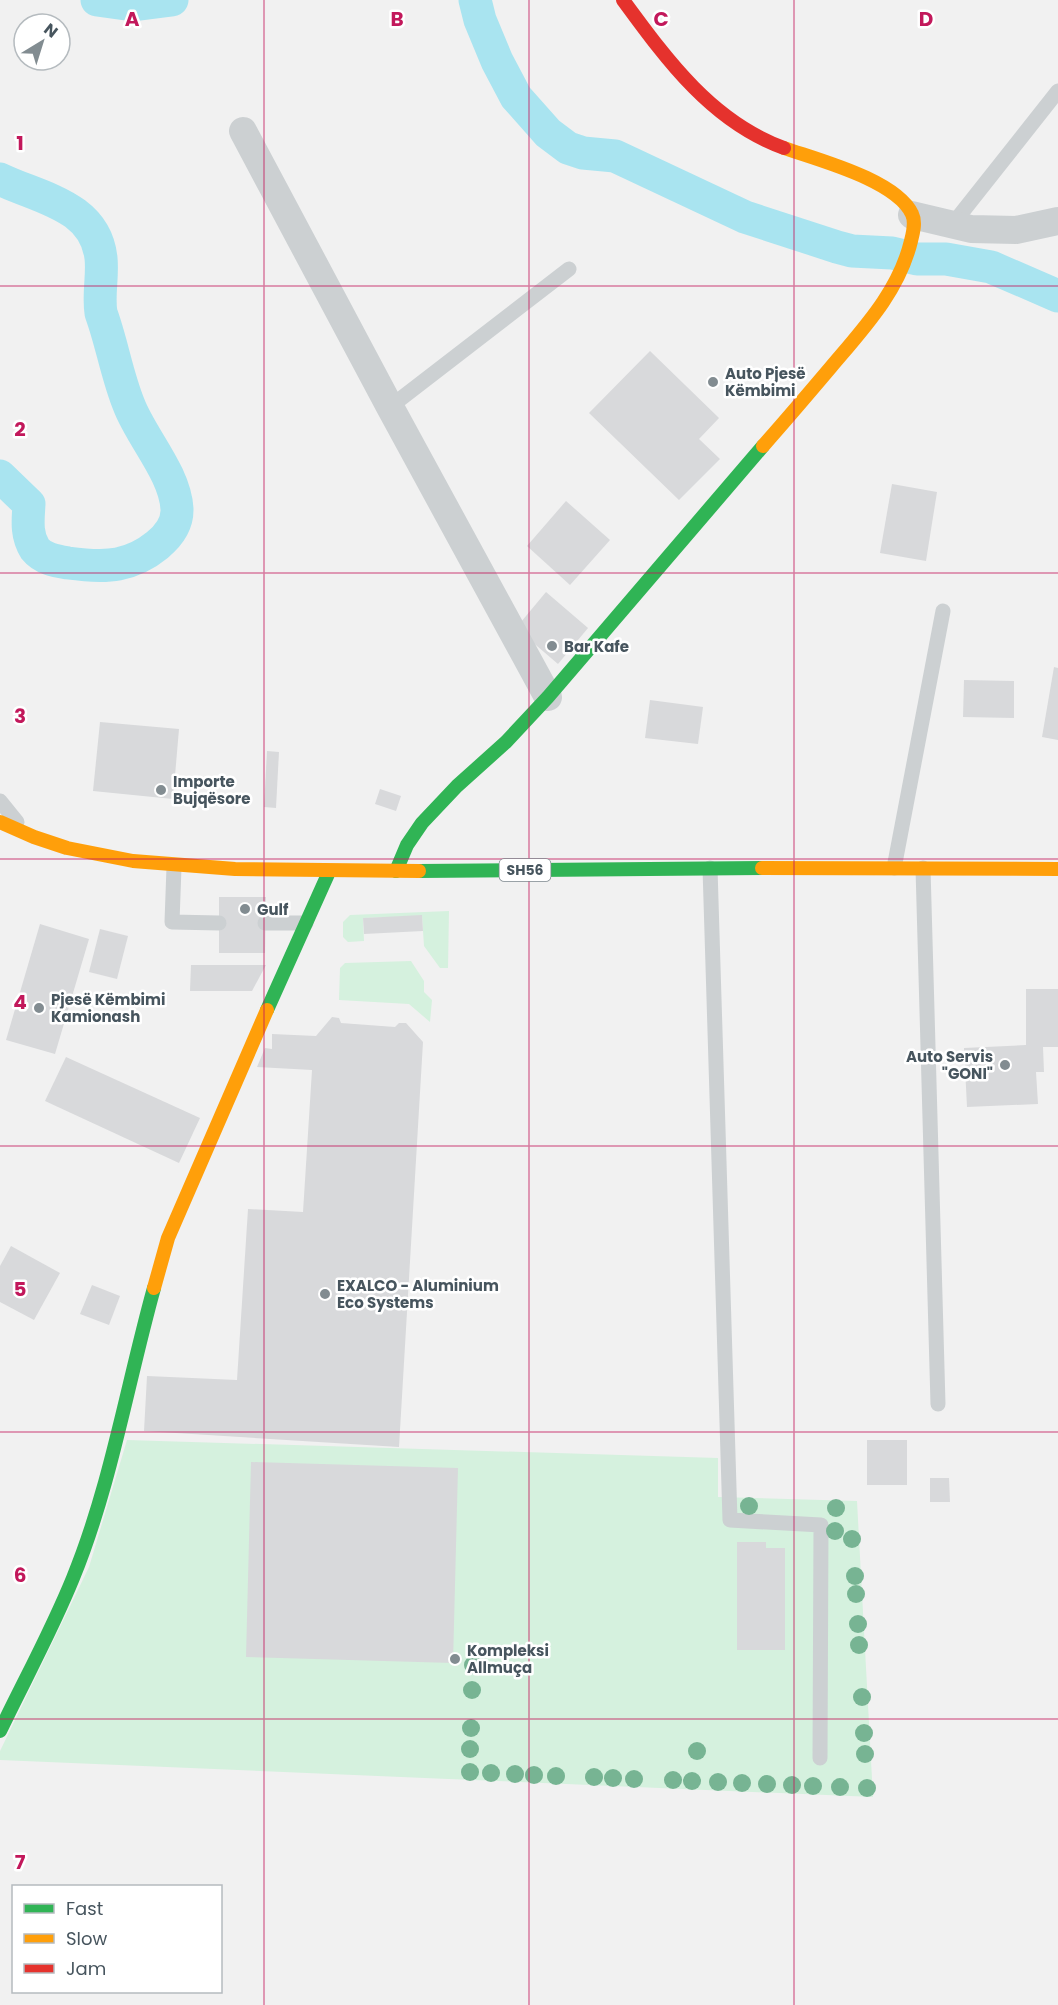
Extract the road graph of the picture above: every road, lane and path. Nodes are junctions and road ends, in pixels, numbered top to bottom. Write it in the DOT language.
graph roads {
  1 [pos="623,0"];
  2 [pos="1058,91"];
  3 [pos="243,131"];
  4 [pos="1058,221"];
  5 [pos="952,225"];
  6 [pos="912,226"];
  7 [pos="568,269"];
  8 [pos="390,407"];
  9 [pos="944,611"];
  10 [pos="548,697"];
  11 [pos="0,801"];
  12 [pos="0,822"];
  13 [pos="30,836"];
  14 [pos="174,867"];
  15 [pos="710,868"];
  16 [pos="894,868"];
  17 [pos="923,868"];
  18 [pos="1058,869"];
  19 [pos="396,871"];
  20 [pos="329,872"];
  21 [pos="219,923"];
  22 [pos="265,923"];
  23 [pos="306,923"];
  24 [pos="938,1404"];
  25 [pos="0,1731"];
  26 [pos="820,1758"];
  1 -- 6 [label="street"];
  2 -- 5 [label="lane"];
  3 -- 8 [label="street"];
  4 -- 5 [label="street"];
  5 -- 6 [label="street"];
  6 -- 10 [label="street"];
  7 -- 8 [label="lane"];
  8 -- 10 [label="street"];
  9 -- 16 [label="lane"];
  10 -- 19 [label="street"];
  11 -- 13 [label="lane"];
  12 -- 13 [label="street, SH56"];
  13 -- 14 [label="street, SH56"];
  14 -- 20 [label="street, SH56"];
  14 -- 21 [label="lane"];
  15 -- 16 [label="street, SH56"];
  15 -- 19 [label="street, SH56"];
  15 -- 26 [label="lane"];
  16 -- 17 [label="street, SH56"];
  17 -- 18 [label="street, SH56"];
  17 -- 24 [label="lane"];
  19 -- 20 [label="street, SH56"];
  20 -- 23 [label="street"];
  22 -- 23 [label="lane"];
  23 -- 25 [label="street"];
}
